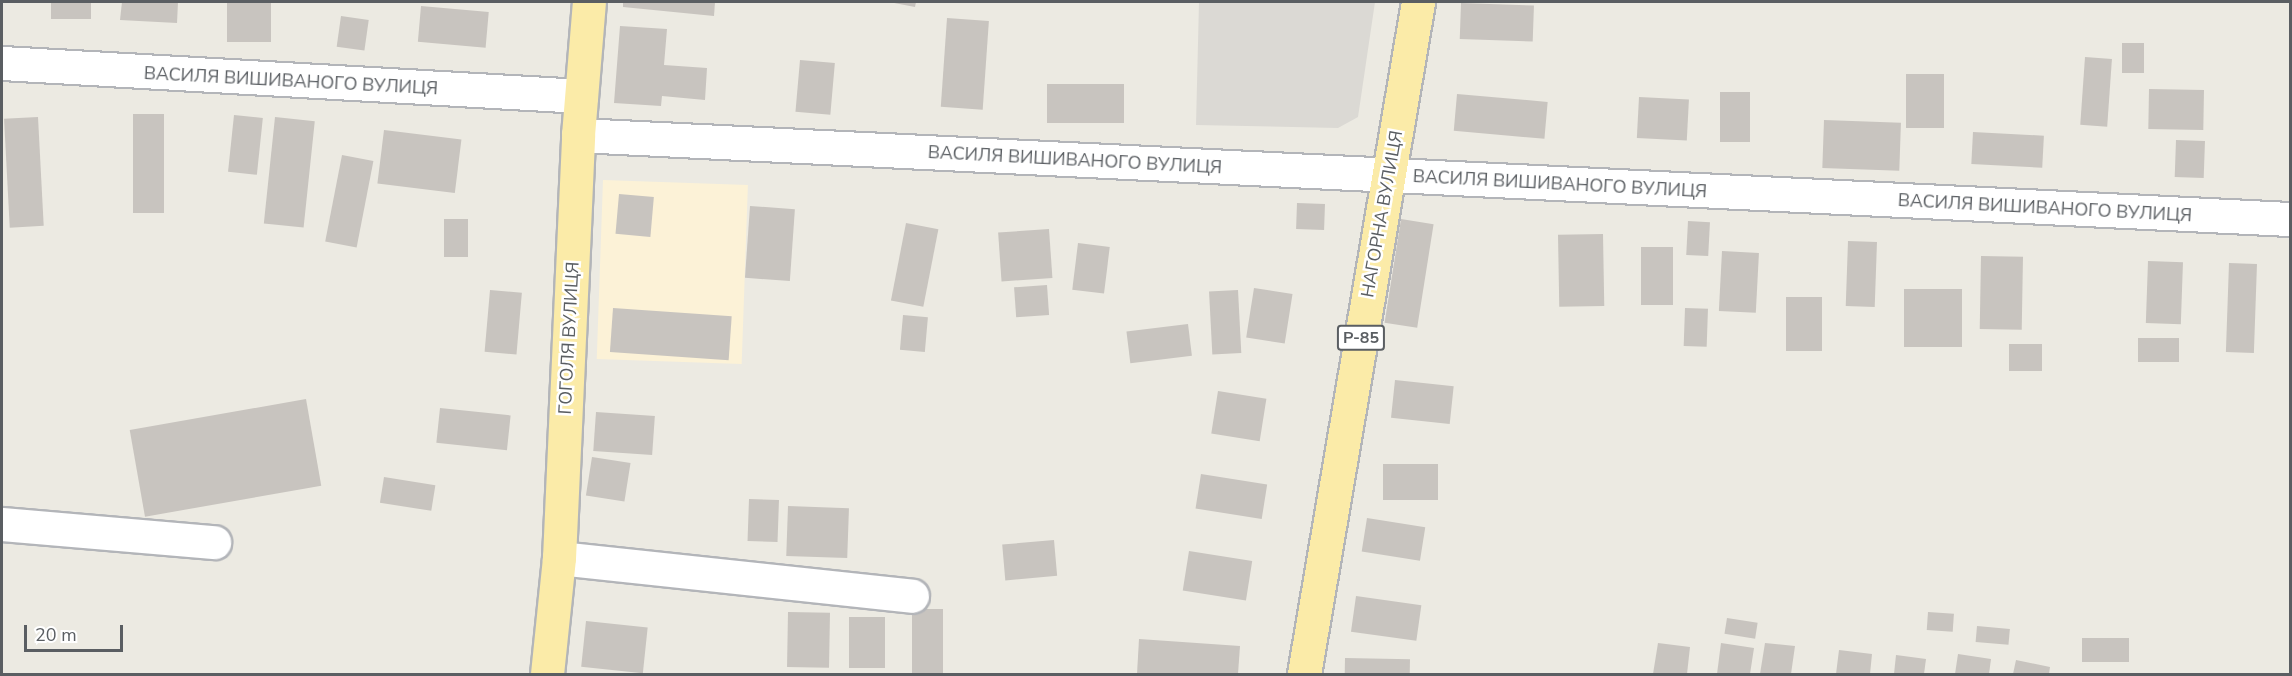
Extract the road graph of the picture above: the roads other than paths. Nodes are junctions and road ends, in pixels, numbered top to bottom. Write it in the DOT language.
graph roads {
  1 [pos="589,2"];
  2 [pos="1418,2"];
  3 [pos="2,63"];
  4 [pos="581,96"];
  5 [pos="578,135"];
  6 [pos="1389,176"];
  7 [pos="2290,219"];
  8 [pos="2,524"];
  9 [pos="214,542"];
  10 [pos="559,558"];
  11 [pos="912,596"];
  12 [pos="547,675"];
  13 [pos="1304,675"];
  1 -- 4 [label="main road, ГОГОЛЯ ВУЛИЦЯ"];
  2 -- 6 [label="main road, НАГОРНА ВУЛИЦЯ / Р-85"];
  3 -- 4 [label="street, ВАСИЛЯ ВИШИВАНОГО ВУЛИЦЯ"];
  4 -- 5 [label="main road, ГОГОЛЯ ВУЛИЦЯ"];
  5 -- 6 [label="street, ВАСИЛЯ ВИШИВАНОГО ВУЛИЦЯ"];
  5 -- 10 [label="main road, ГОГОЛЯ ВУЛИЦЯ"];
  6 -- 7 [label="street, ВАСИЛЯ ВИШИВАНОГО ВУЛИЦЯ"];
  6 -- 13 [label="main road, НАГОРНА ВУЛИЦЯ / Р-85"];
  8 -- 9 [label="street"];
  10 -- 11 [label="street"];
  10 -- 12 [label="main road, ГОГОЛЯ ВУЛИЦЯ"];
}
